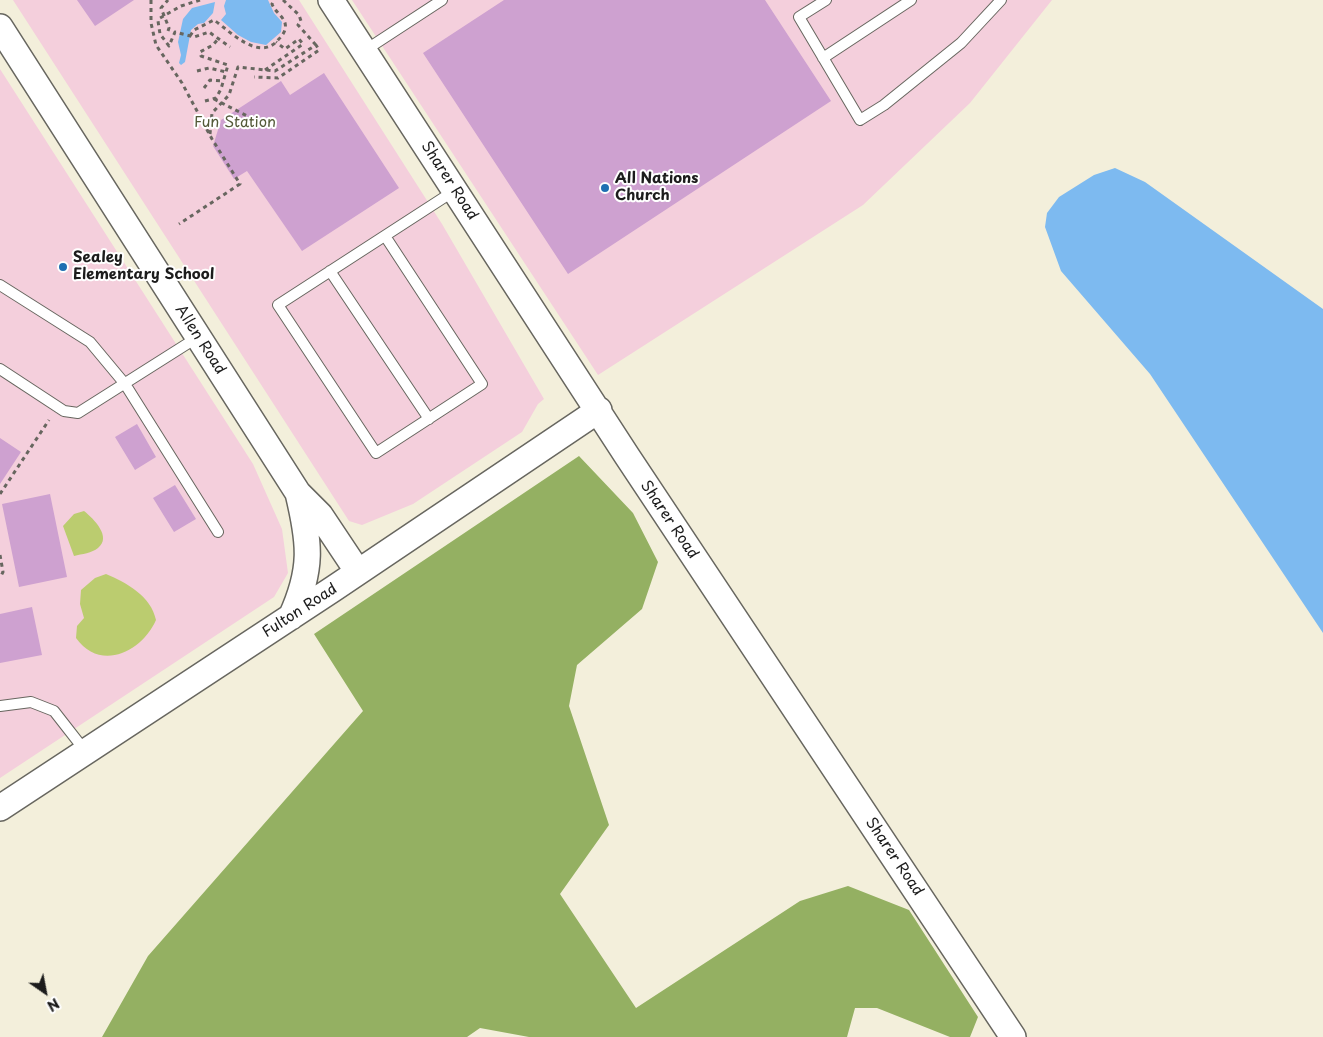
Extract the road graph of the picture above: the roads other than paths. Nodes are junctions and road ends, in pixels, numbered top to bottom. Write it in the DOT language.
graph roads {
  1 [pos="330,0"];
  2 [pos="442,0"];
  3 [pos="826,0"];
  4 [pos="911,0"];
  5 [pos="1001,0"];
  6 [pos="1,32"];
  7 [pos="364,50"];
  8 [pos="823,58"];
  9 [pos="455,190"];
  10 [pos="385,236"];
  11 [pos="330,272"];
  12 [pos="0,285"];
  13 [pos="198,337"];
  14 [pos="0,370"];
  15 [pos="125,384"];
  16 [pos="598,410"];
  17 [pos="429,419"];
  18 [pos="298,493"];
  19 [pos="218,532"];
  20 [pos="358,572"];
  21 [pos="291,617"];
  22 [pos="0,706"];
  23 [pos="86,752"];
  24 [pos="0,808"];
  25 [pos="1013,1037"];
  1 -- 7 [label="street, Sharer Road"];
  2 -- 7 [label="lane"];
  3 -- 8 [label="lane"];
  4 -- 8 [label="lane"];
  5 -- 8 [label="lane"];
  6 -- 13 [label="street, Allen Road"];
  7 -- 9 [label="street, Sharer Road"];
  9 -- 10 [label="lane"];
  9 -- 16 [label="street, Sharer Road"];
  10 -- 11 [label="lane"];
  10 -- 17 [label="lane"];
  11 -- 17 [label="lane"];
  11 -- 17 [label="lane"];
  12 -- 15 [label="lane"];
  13 -- 15 [label="lane"];
  13 -- 18 [label="street, Allen Road"];
  14 -- 15 [label="lane"];
  15 -- 19 [label="lane"];
  16 -- 20 [label="street, Fulton Road"];
  16 -- 25 [label="street, Sharer Road"];
  18 -- 20 [label="street, Allen Road"];
  18 -- 21 [label="street"];
  20 -- 21 [label="street, Fulton Road"];
  21 -- 23 [label="street, Fulton Road"];
  22 -- 23 [label="lane"];
  23 -- 24 [label="street, Fulton Road"];
}
